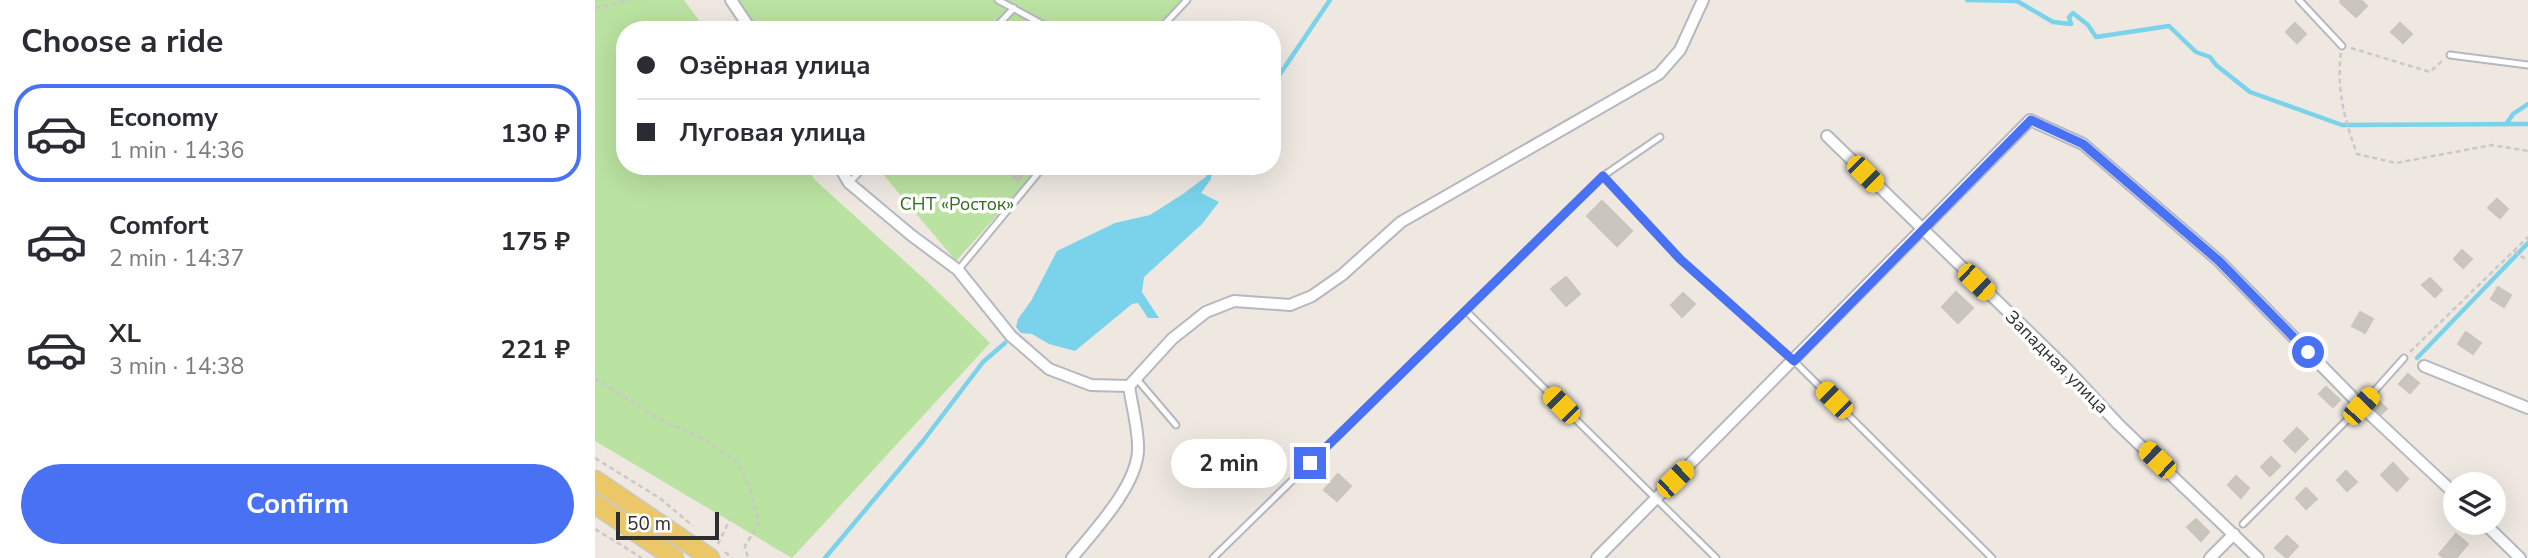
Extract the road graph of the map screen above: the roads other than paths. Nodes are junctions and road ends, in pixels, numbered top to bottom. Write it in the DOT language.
graph roads {
  1 [pos="731,0"];
  2 [pos="999,0"];
  3 [pos="1187,0"];
  4 [pos="1703,0"];
  5 [pos="2299,0"];
  6 [pos="1014,8"];
  7 [pos="745,21"];
  8 [pos="1002,21"];
  9 [pos="1037,21"];
  10 [pos="1167,21"];
  11 [pos="2342,46"];
  12 [pos="2450,55"];
  13 [pos="2528,65"];
  14 [pos="1826,136"];
  15 [pos="1660,137"];
  16 [pos="844,175"];
  17 [pos="857,175"];
  18 [pos="1037,175"];
  19 [pos="1603,176"];
  20 [pos="849,183"];
  21 [pos="1922,230"];
  22 [pos="958,270"];
  23 [pos="1466,311"];
  24 [pos="2404,358"];
  25 [pos="1794,361"];
  26 [pos="2424,366"];
  27 [pos="1132,382"];
  28 [pos="2361,406"];
  29 [pos="2528,408"];
  30 [pos="1176,425"];
  31 [pos="595,480"];
  32 [pos="2443,483"];
  33 [pos="1655,498"];
  34 [pos="595,504"];
  35 [pos="2243,524"];
  36 [pos="2234,534"];
  37 [pos="2496,535"];
  38 [pos="719,556"];
  39 [pos="674,558"];
  40 [pos="1072,558"];
  41 [pos="1213,558"];
  42 [pos="1597,558"];
  43 [pos="1716,558"];
  44 [pos="1992,558"];
  45 [pos="2210,558"];
  46 [pos="2257,558"];
  47 [pos="2520,558"];
  1 -- 7 [label="street"];
  2 -- 6 [label="lane"];
  3 -- 10 [label="lane"];
  4 -- 27 [label="street"];
  5 -- 11 [label="lane"];
  6 -- 8 [label="lane"];
  6 -- 9 [label="lane"];
  12 -- 13 [label="lane"];
  14 -- 21 [label="street, Западная улица"];
  15 -- 19 [label="lane"];
  16 -- 20 [label="street"];
  17 -- 20 [label="lane"];
  18 -- 22 [label="lane"];
  19 -- 23 [label="lane"];
  19 -- 25 [label="lane"];
  20 -- 22 [label="street"];
  21 -- 25 [label="street"];
  21 -- 28 [label="street"];
  21 -- 36 [label="street, Западная улица"];
  22 -- 27 [label="street"];
  23 -- 33 [label="lane"];
  23 -- 41 [label="lane"];
  24 -- 28 [label="lane"];
  25 -- 33 [label="street"];
  25 -- 44 [label="lane"];
  26 -- 29 [label="street"];
  27 -- 30 [label="lane"];
  27 -- 40 [label="street"];
  28 -- 32 [label="street"];
  28 -- 35 [label="lane"];
  31 -- 38 [label="main road"];
  33 -- 42 [label="street"];
  33 -- 43 [label="lane"];
  34 -- 39 [label="main road"];
  36 -- 45 [label="street"];
  36 -- 46 [label="street, Западная улица"];
  37 -- 47 [label="street"];
}
